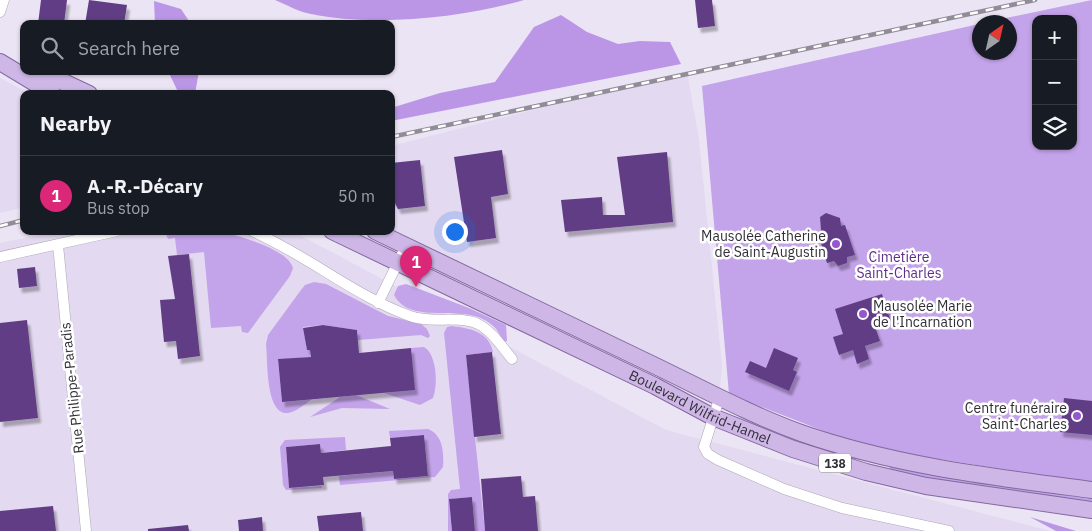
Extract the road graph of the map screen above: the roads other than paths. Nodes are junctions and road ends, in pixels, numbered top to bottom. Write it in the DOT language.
graph roads {
  1 [pos="4,0"];
  2 [pos="0,12"];
  3 [pos="0,56"];
  4 [pos="0,62"];
  5 [pos="20,63"];
  6 [pos="20,74"];
  7 [pos="22,75"];
  8 [pos="49,75"];
  9 [pos="46,90"];
  10 [pos="80,90"];
  11 [pos="100,235"];
  12 [pos="261,235"];
  13 [pos="340,235"];
  14 [pos="383,235"];
  15 [pos="58,245"];
  16 [pos="406,246"];
  17 [pos="0,257"];
  18 [pos="398,263"];
  19 [pos="378,303"];
  20 [pos="512,359"];
  21 [pos="719,399"];
  22 [pos="713,417"];
  23 [pos="1092,490"];
  24 [pos="1092,510"];
  25 [pos="86,531"];
  26 [pos="949,531"];
  1 -- 2 [label="street"];
  3 -- 5 [label="main road"];
  4 -- 6 [label="main road"];
  7 -- 9 [label="main road"];
  8 -- 10 [label="main road"];
  11 -- 15 [label="street"];
  12 -- 19 [label="street"];
  13 -- 18 [label="main road, Boulevard Wilfrid-Hamel / 138"];
  14 -- 16 [label="main road, Boulevard Wilfrid-Hamel / 138"];
  15 -- 17 [label="street"];
  15 -- 25 [label="street, Rue Philippe-Paradis"];
  16 -- 18 [label="street"];
  16 -- 21 [label="main road, Boulevard Wilfrid-Hamel / 138"];
  18 -- 19 [label="street"];
  18 -- 22 [label="main road, Boulevard Wilfrid-Hamel / 138"];
  19 -- 20 [label="street"];
  21 -- 22 [label="street"];
  21 -- 23 [label="main road, Boulevard Wilfrid-Hamel / 138"];
  22 -- 24 [label="main road, Boulevard Wilfrid-Hamel / 138"];
  22 -- 26 [label="street"];
}
